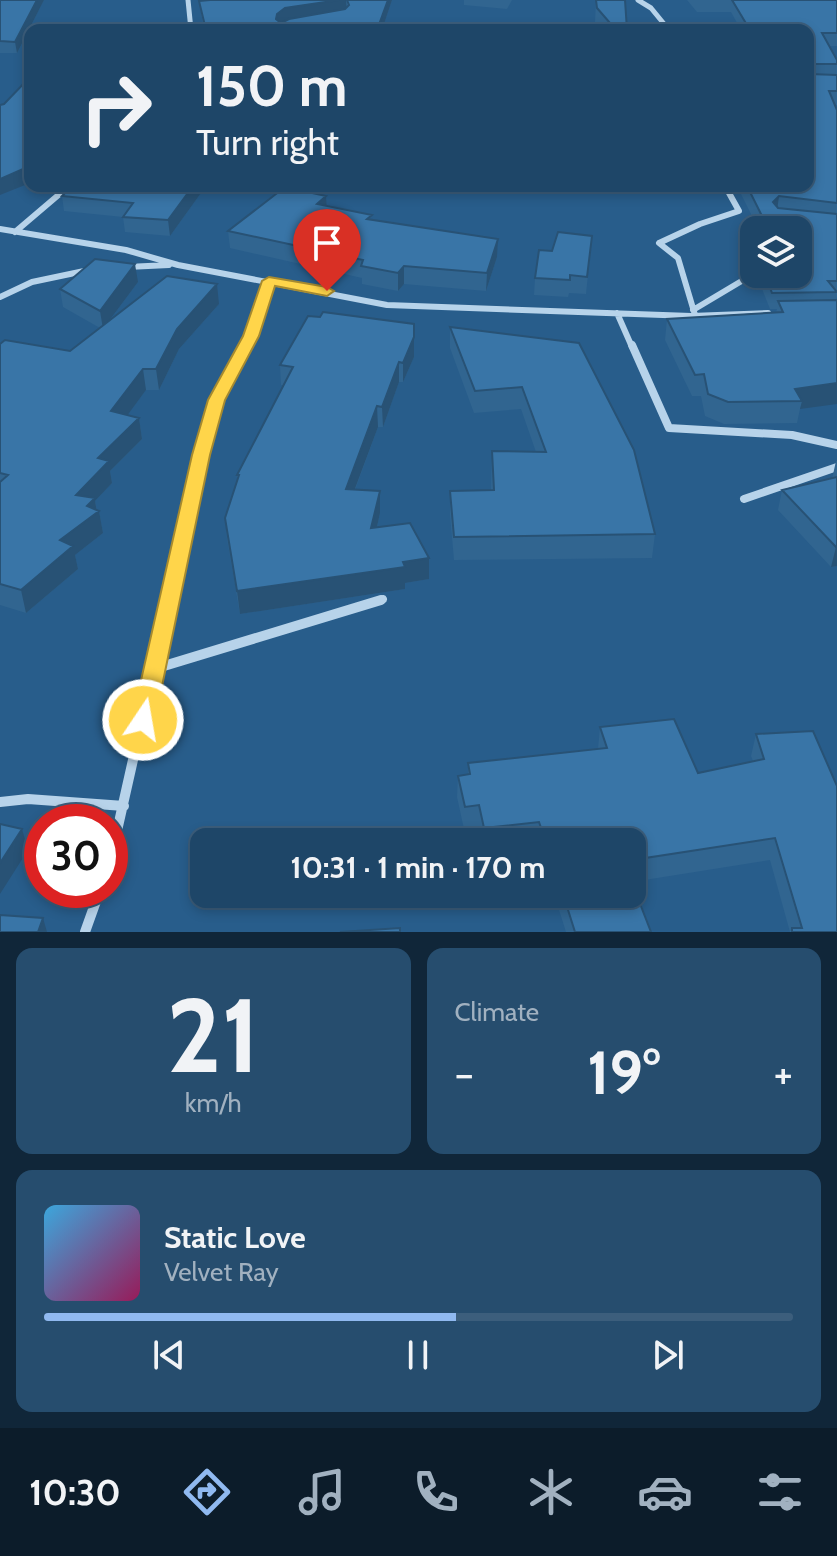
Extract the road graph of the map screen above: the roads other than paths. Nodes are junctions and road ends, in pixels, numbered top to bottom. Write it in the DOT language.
graph roads {
  1 [pos="188,0"];
  2 [pos="638,0"];
  3 [pos="190,24"];
  4 [pos="664,24"];
  5 [pos="62,192"];
  6 [pos="729,193"];
  7 [pos="0,229"];
  8 [pos="15,232"];
  9 [pos="178,265"];
  10 [pos="116,267"];
  11 [pos="101,269"];
  12 [pos="269,281"];
  13 [pos="740,283"];
  14 [pos="0,297"];
  15 [pos="617,313"];
  16 [pos="694,313"];
  17 [pos="773,313"];
  18 [pos="837,445"];
  19 [pos="837,467"];
  20 [pos="744,499"];
  21 [pos="383,599"];
  22 [pos="154,669"];
  23 [pos="0,802"];
  24 [pos="97,804"];
  25 [pos="124,804"];
  26 [pos="94,908"];
  27 [pos="85,932"];
  1 -- 3 [label="street"];
  2 -- 4 [label="street"];
  5 -- 8 [label="street"];
  6 -- 16 [label="street"];
  7 -- 8 [label="street"];
  8 -- 9 [label="street"];
  9 -- 10 [label="street"];
  9 -- 12 [label="street"];
  11 -- 14 [label="street"];
  12 -- 15 [label="street"];
  12 -- 22 [label="street"];
  13 -- 16 [label="street"];
  15 -- 16 [label="street"];
  15 -- 18 [label="street"];
  16 -- 17 [label="street"];
  19 -- 20 [label="street"];
  21 -- 22 [label="street"];
  22 -- 25 [label="street"];
  23 -- 24 [label="street"];
  26 -- 27 [label="street"];
}
